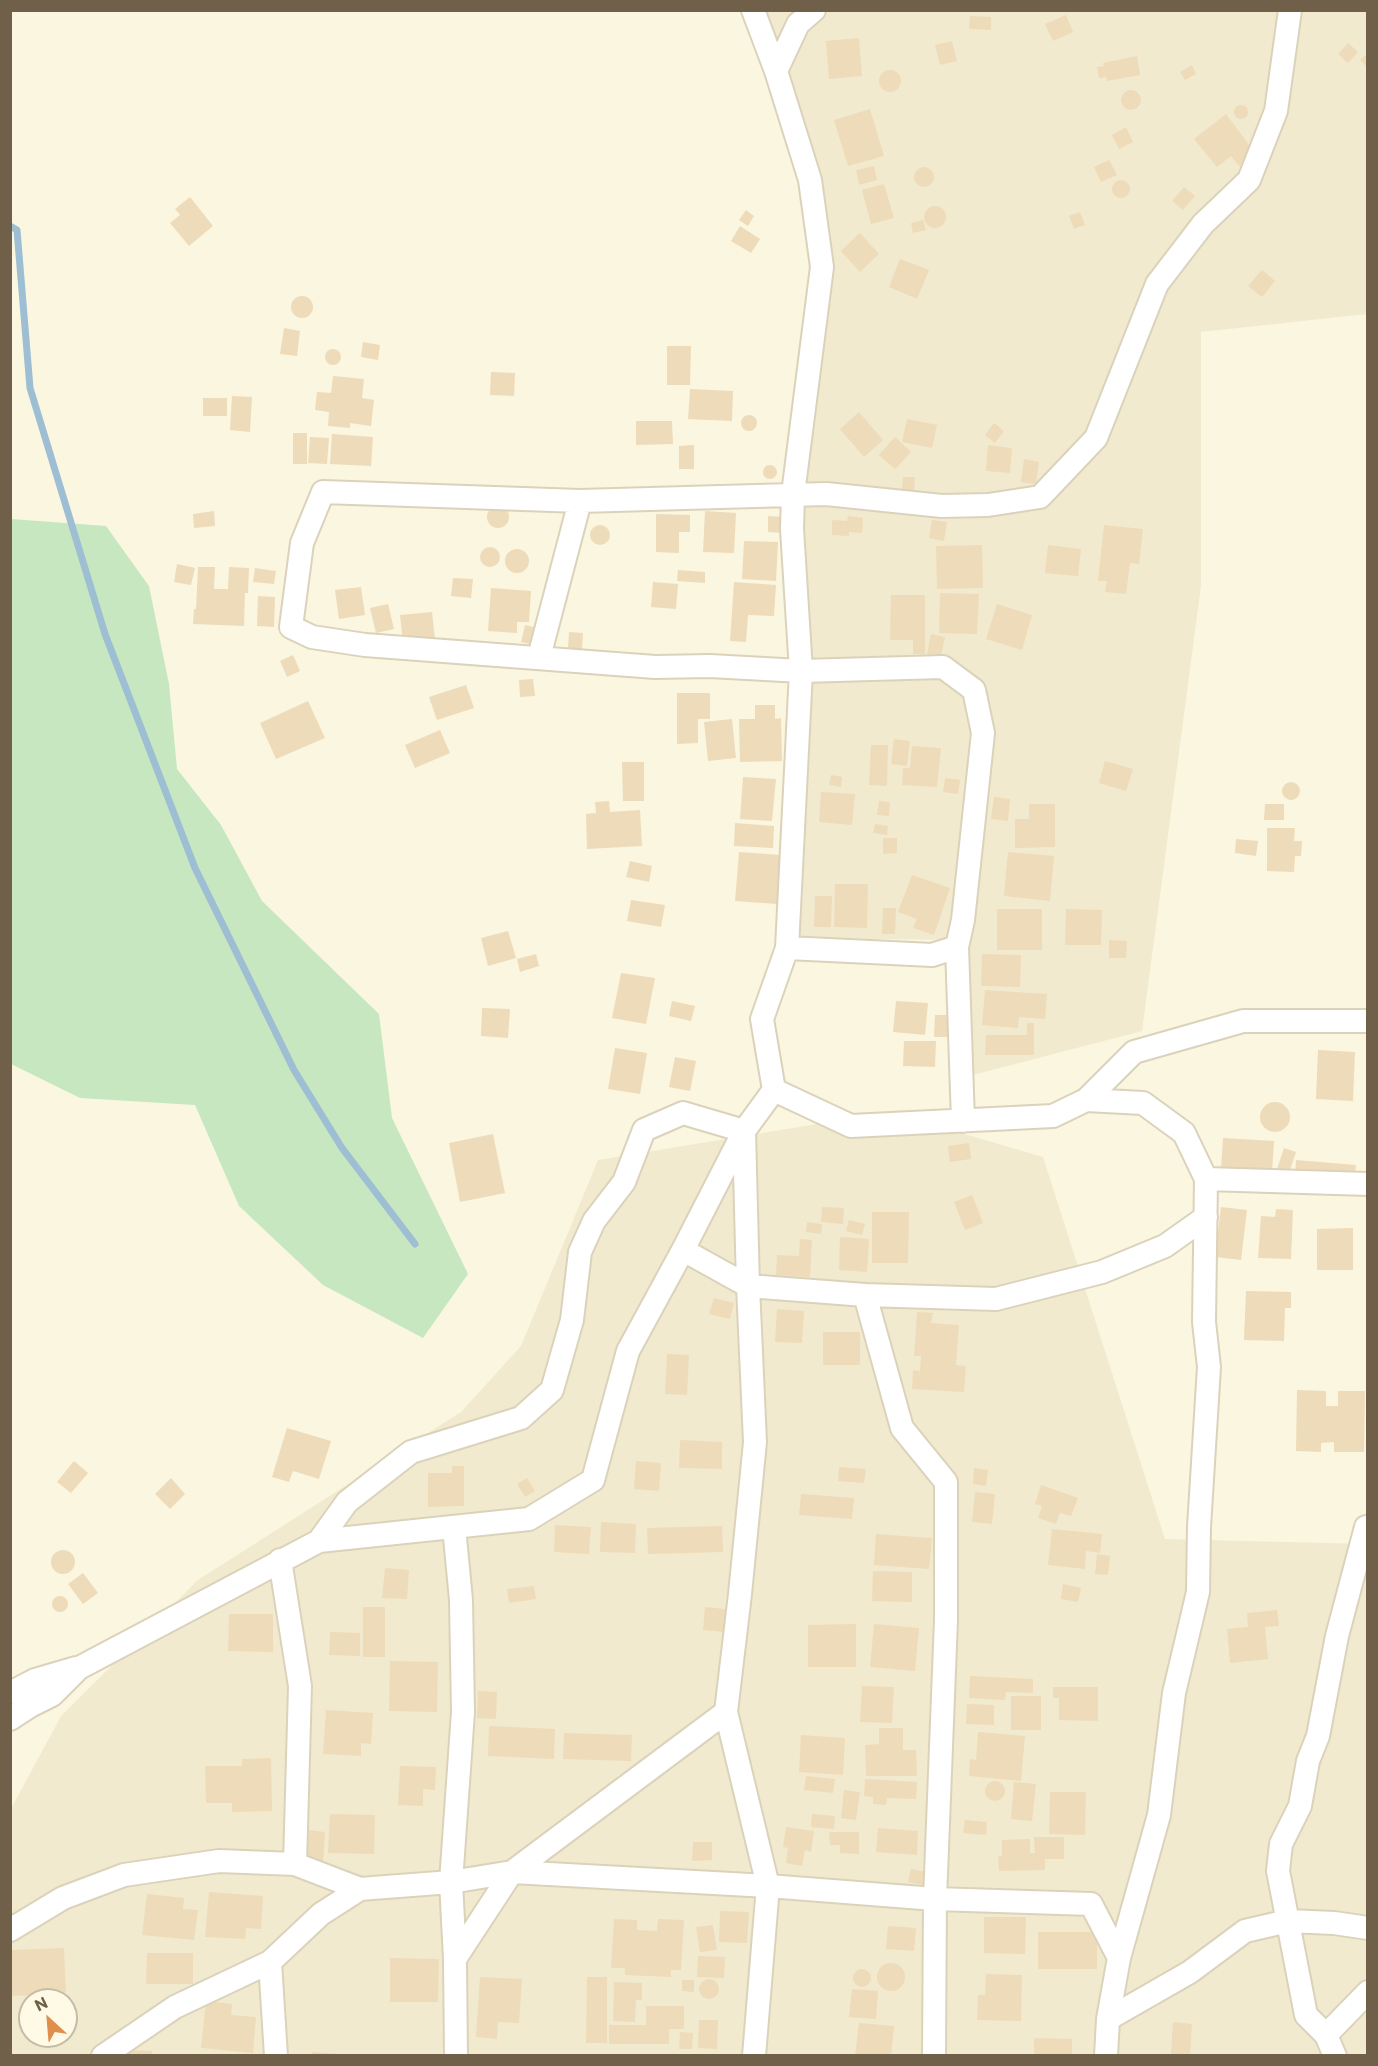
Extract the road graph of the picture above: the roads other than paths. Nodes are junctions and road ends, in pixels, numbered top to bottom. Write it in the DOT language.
graph roads {
  1 [pos="753,10"];
  2 [pos="814,10"];
  3 [pos="1290,10"];
  4 [pos="776,71"];
  5 [pos="794,494"];
  6 [pos="579,501"];
  7 [pos="539,657"];
  8 [pos="801,671"];
  9 [pos="957,947"];
  10 [pos="787,948"];
  11 [pos="1368,1021"];
  12 [pos="774,1090"];
  13 [pos="1086,1100"];
  14 [pos="963,1120"];
  15 [pos="744,1131"];
  16 [pos="1206,1179"];
  17 [pos="1368,1184"];
  18 [pos="1206,1217"];
  19 [pos="683,1250"];
  20 [pos="748,1286"];
  21 [pos="865,1294"];
  22 [pos="454,1527"];
  23 [pos="1366,1527"];
  24 [pos="319,1541"];
  25 [pos="280,1560"];
  26 [pos="79,1668"];
  27 [pos="10,1693"];
  28 [pos="726,1712"];
  29 [pos="10,1719"];
  30 [pos="295,1864"];
  31 [pos="512,1872"];
  32 [pos="451,1882"];
  33 [pos="768,1886"];
  34 [pos="360,1889"];
  35 [pos="934,1899"];
  36 [pos="1288,1921"];
  37 [pos="1368,1928"];
  38 [pos="10,1930"];
  39 [pos="1119,1958"];
  40 [pos="455,1959"];
  41 [pos="270,1962"];
  42 [pos="1368,1992"];
  43 [pos="1108,2019"];
  44 [pos="1326,2035"];
  45 [pos="103,2055"];
  46 [pos="276,2055"];
  47 [pos="456,2055"];
  48 [pos="754,2055"];
  49 [pos="934,2055"];
  50 [pos="1106,2055"];
  51 [pos="1335,2055"];
  1 -- 4 [label="street"];
  2 -- 4 [label="street"];
  3 -- 5 [label="street"];
  4 -- 5 [label="street"];
  5 -- 6 [label="street"];
  5 -- 8 [label="street"];
  6 -- 7 [label="street"];
  6 -- 7 [label="street"];
  7 -- 8 [label="street"];
  8 -- 9 [label="street"];
  8 -- 10 [label="street"];
  9 -- 10 [label="street"];
  9 -- 14 [label="street"];
  10 -- 12 [label="street"];
  11 -- 13 [label="street"];
  12 -- 14 [label="street"];
  12 -- 15 [label="street"];
  13 -- 14 [label="street"];
  13 -- 16 [label="street"];
  15 -- 19 [label="street"];
  15 -- 20 [label="street"];
  15 -- 24 [label="street"];
  16 -- 17 [label="street"];
  16 -- 18 [label="street"];
  18 -- 21 [label="street"];
  18 -- 39 [label="street"];
  19 -- 20 [label="street"];
  19 -- 22 [label="street"];
  20 -- 21 [label="street"];
  20 -- 28 [label="street"];
  21 -- 35 [label="street"];
  22 -- 24 [label="street"];
  22 -- 32 [label="street"];
  23 -- 36 [label="street"];
  24 -- 25 [label="street"];
  25 -- 26 [label="street"];
  25 -- 30 [label="street"];
  26 -- 27 [label="street"];
  26 -- 29 [label="street"];
  28 -- 31 [label="street"];
  28 -- 33 [label="street"];
  30 -- 34 [label="street"];
  30 -- 38 [label="street"];
  31 -- 32 [label="street"];
  31 -- 33 [label="street"];
  31 -- 40 [label="street"];
  32 -- 34 [label="street"];
  32 -- 40 [label="street"];
  33 -- 35 [label="street"];
  33 -- 48 [label="street"];
  34 -- 41 [label="street"];
  35 -- 39 [label="street"];
  35 -- 49 [label="street"];
  36 -- 37 [label="street"];
  36 -- 43 [label="street"];
  36 -- 44 [label="street"];
  39 -- 43 [label="street"];
  40 -- 47 [label="street"];
  41 -- 45 [label="street"];
  41 -- 46 [label="street"];
  42 -- 44 [label="street"];
  43 -- 50 [label="street"];
  44 -- 51 [label="street"];
}
